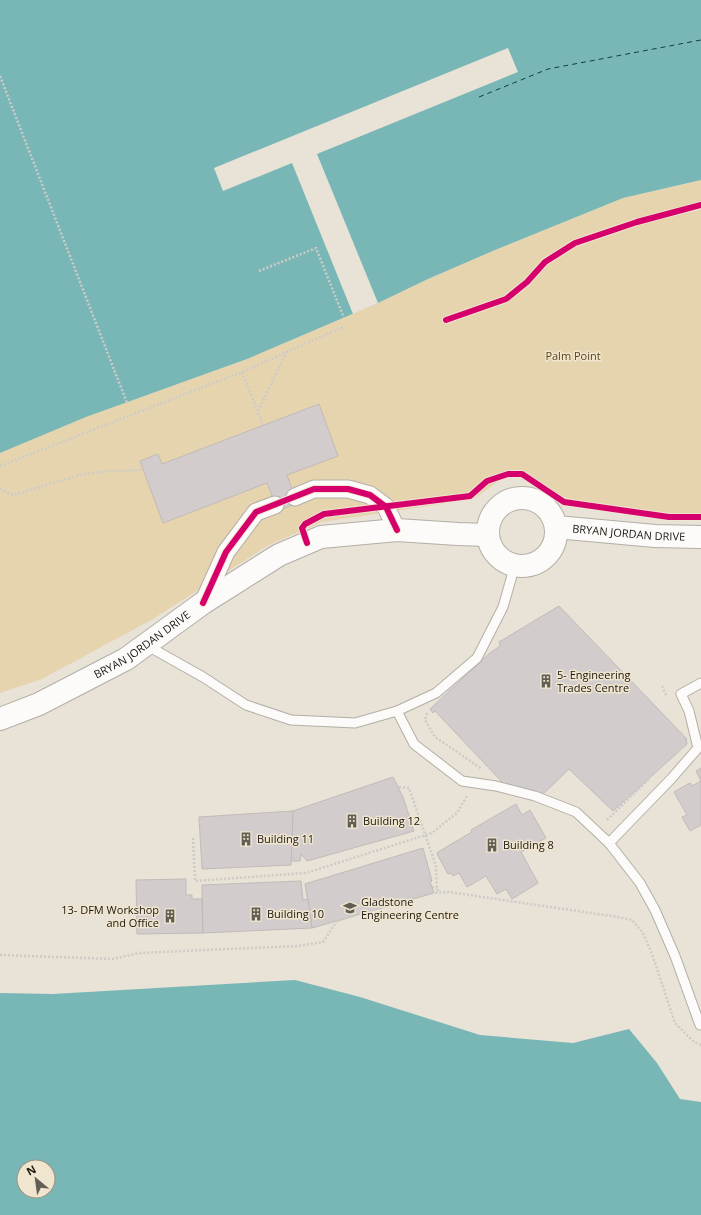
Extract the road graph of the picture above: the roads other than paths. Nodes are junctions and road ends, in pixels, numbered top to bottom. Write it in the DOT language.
graph roads {
  1 [pos="295,497"];
  2 [pos="275,505"];
  3 [pos="556,527"];
  4 [pos="398,530"];
  5 [pos="488,535"];
  6 [pos="701,537"];
  7 [pos="515,565"];
  8 [pos="203,603"];
  9 [pos="146,645"];
  10 [pos="701,683"];
  11 [pos="397,711"];
  12 [pos="0,719"];
  13 [pos="609,843"];
  14 [pos="701,1025"];
  1 -- 4 [label="street"];
  2 -- 8 [label="street"];
  3 -- 5 [label="main road"];
  3 -- 6 [label="main road, BRYAN JORDAN DRIVE"];
  3 -- 7 [label="main road"];
  4 -- 5 [label="main road, BRYAN JORDAN DRIVE"];
  4 -- 8 [label="main road, BRYAN JORDAN DRIVE"];
  5 -- 7 [label="main road"];
  7 -- 11 [label="lane"];
  8 -- 9 [label="main road, BRYAN JORDAN DRIVE"];
  9 -- 11 [label="lane"];
  9 -- 12 [label="main road, BRYAN JORDAN DRIVE"];
  10 -- 13 [label="lane"];
  11 -- 13 [label="lane"];
  13 -- 14 [label="lane"];
}
